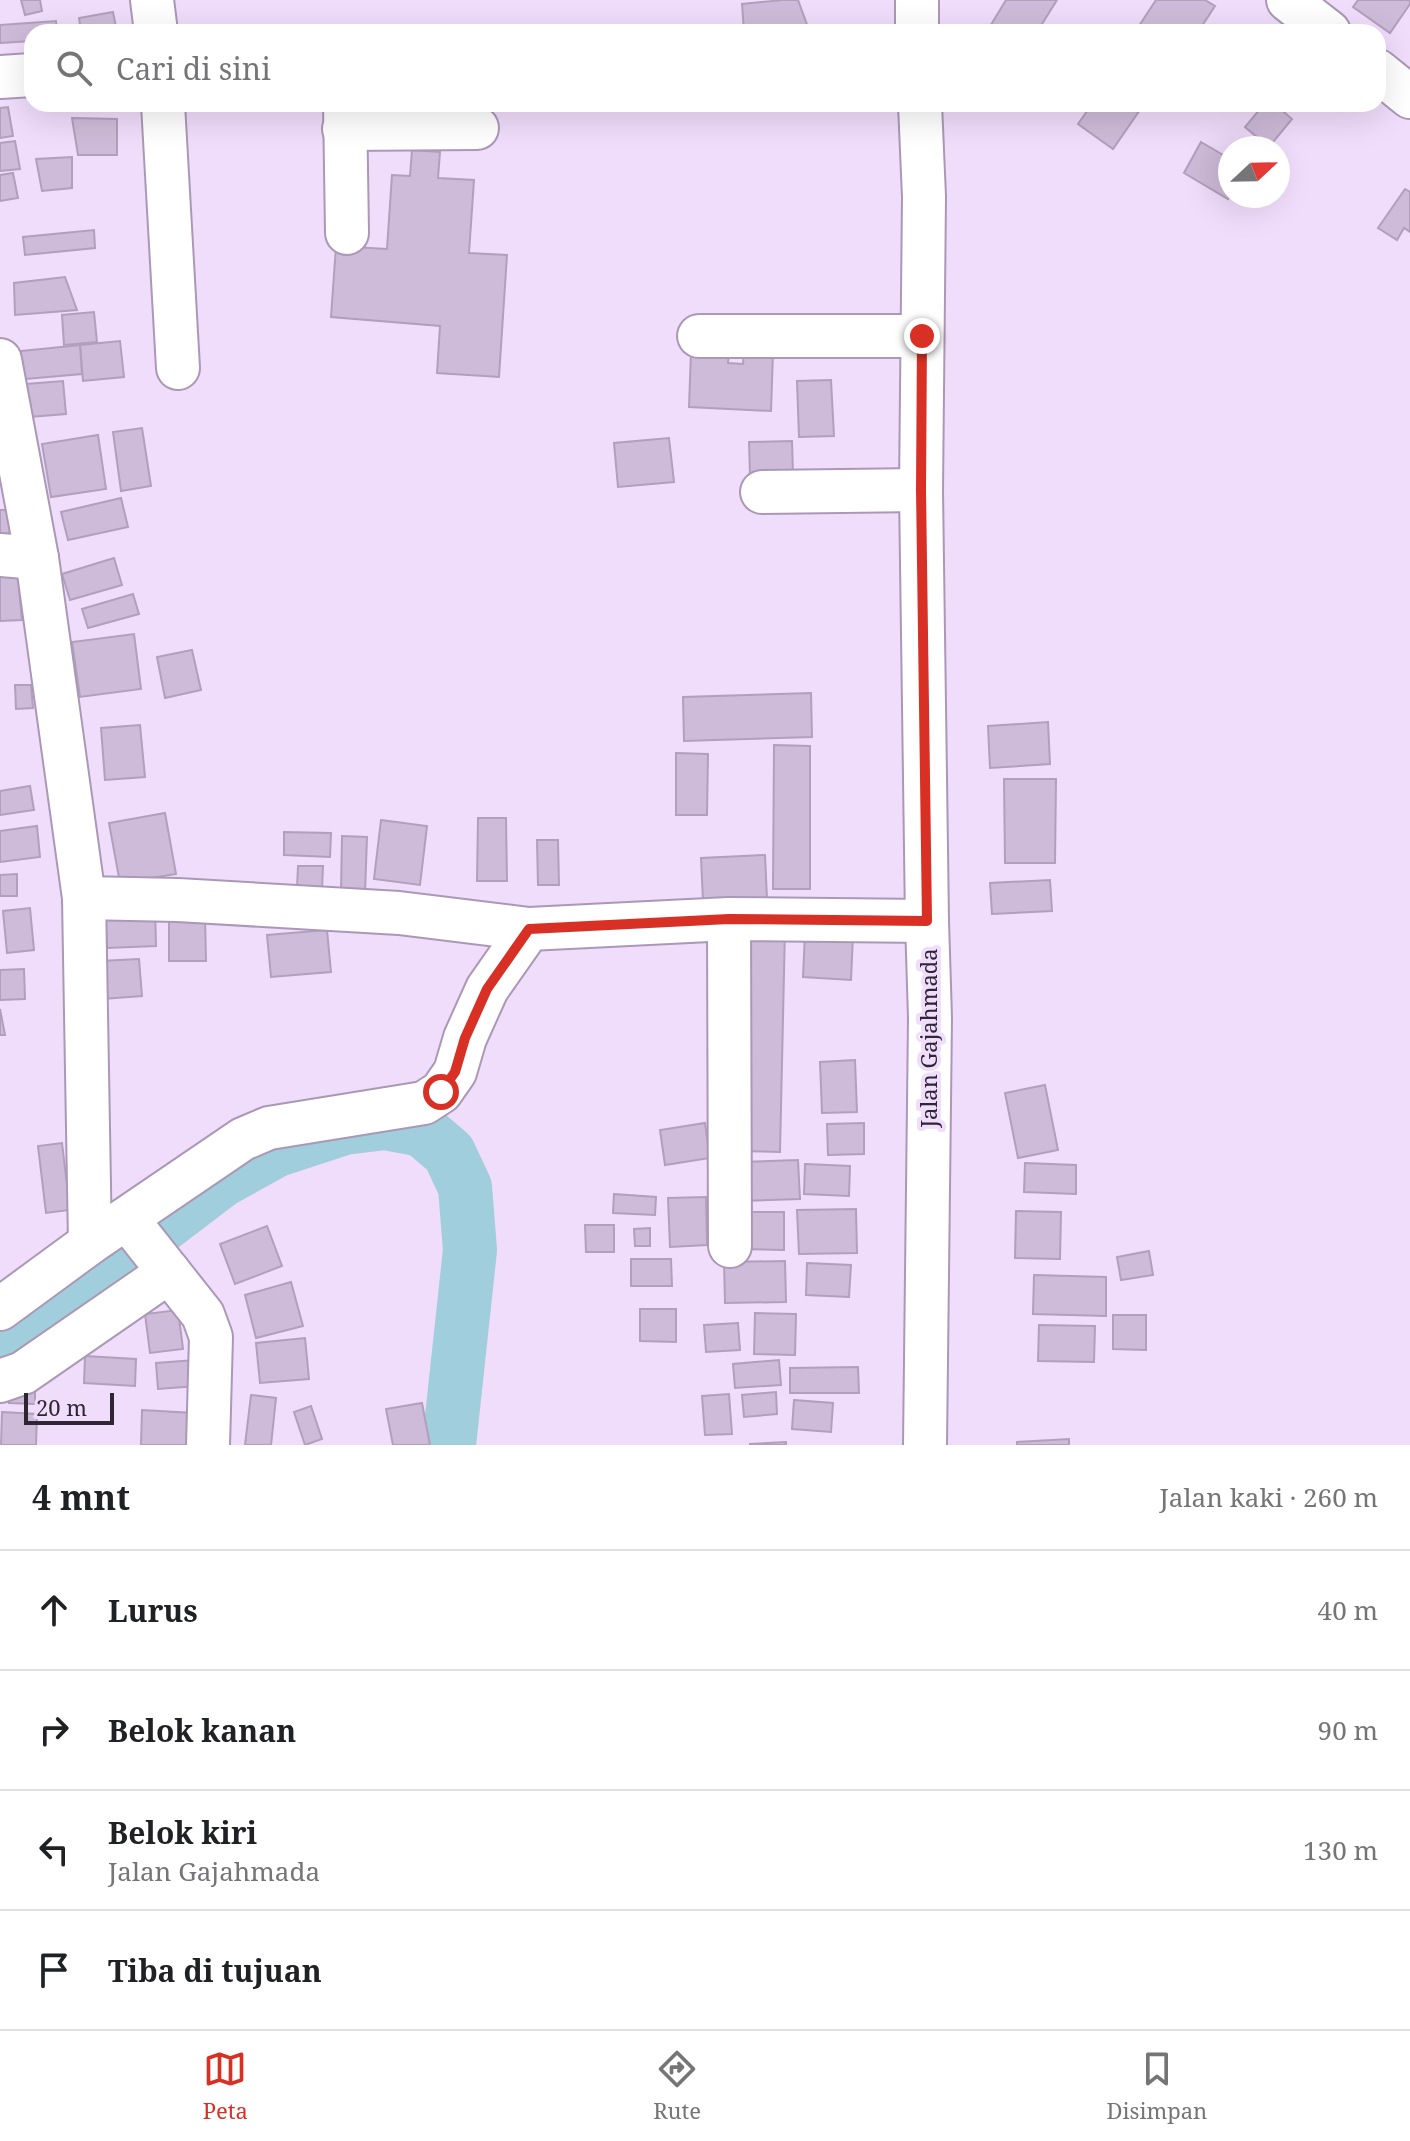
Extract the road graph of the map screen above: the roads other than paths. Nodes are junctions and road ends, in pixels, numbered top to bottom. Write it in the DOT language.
graph roads {
  1 [pos="152,0"];
  2 [pos="917,0"];
  3 [pos="1288,0"];
  4 [pos="155,24"];
  5 [pos="917,24"];
  6 [pos="1319,24"];
  7 [pos="24,76"];
  8 [pos="0,77"];
  9 [pos="1386,78"];
  10 [pos="1410,97"];
  11 [pos="163,112"];
  12 [pos="920,112"];
  13 [pos="345,117"];
  14 [pos="477,128"];
  15 [pos="347,233"];
  16 [pos="699,336"];
  17 [pos="922,336"];
  18 [pos="0,360"];
  19 [pos="178,368"];
  20 [pos="921,490"];
  21 [pos="762,492"];
  22 [pos="19,557"];
  23 [pos="84,898"];
  24 [pos="729,919"];
  25 [pos="890,921"];
  26 [pos="529,929"];
  27 [pos="130,1223"];
  28 [pos="90,1243"];
  29 [pos="730,1246"];
  30 [pos="165,1268"];
  31 [pos="0,1309"];
  32 [pos="0,1381"];
  33 [pos="208,1445"];
  34 [pos="925,1445"];
  1 -- 4 [label="street"];
  2 -- 5 [label="street"];
  3 -- 6 [label="street"];
  7 -- 8 [label="street"];
  9 -- 10 [label="street"];
  11 -- 19 [label="street"];
  12 -- 17 [label="street, Jalan Gajahmada"];
  13 -- 14 [label="street"];
  13 -- 15 [label="street"];
  16 -- 17 [label="street"];
  17 -- 20 [label="street, Jalan Gajahmada"];
  18 -- 22 [label="street"];
  20 -- 21 [label="street"];
  20 -- 25 [label="street, Jalan Gajahmada"];
  22 -- 23 [label="street"];
  23 -- 26 [label="street"];
  23 -- 28 [label="street"];
  24 -- 25 [label="street"];
  24 -- 26 [label="street"];
  24 -- 29 [label="street"];
  25 -- 34 [label="street, Jalan Gajahmada"];
  26 -- 27 [label="street"];
  27 -- 28 [label="street"];
  27 -- 30 [label="street"];
  28 -- 31 [label="street"];
  30 -- 32 [label="street"];
  30 -- 33 [label="street"];
}
